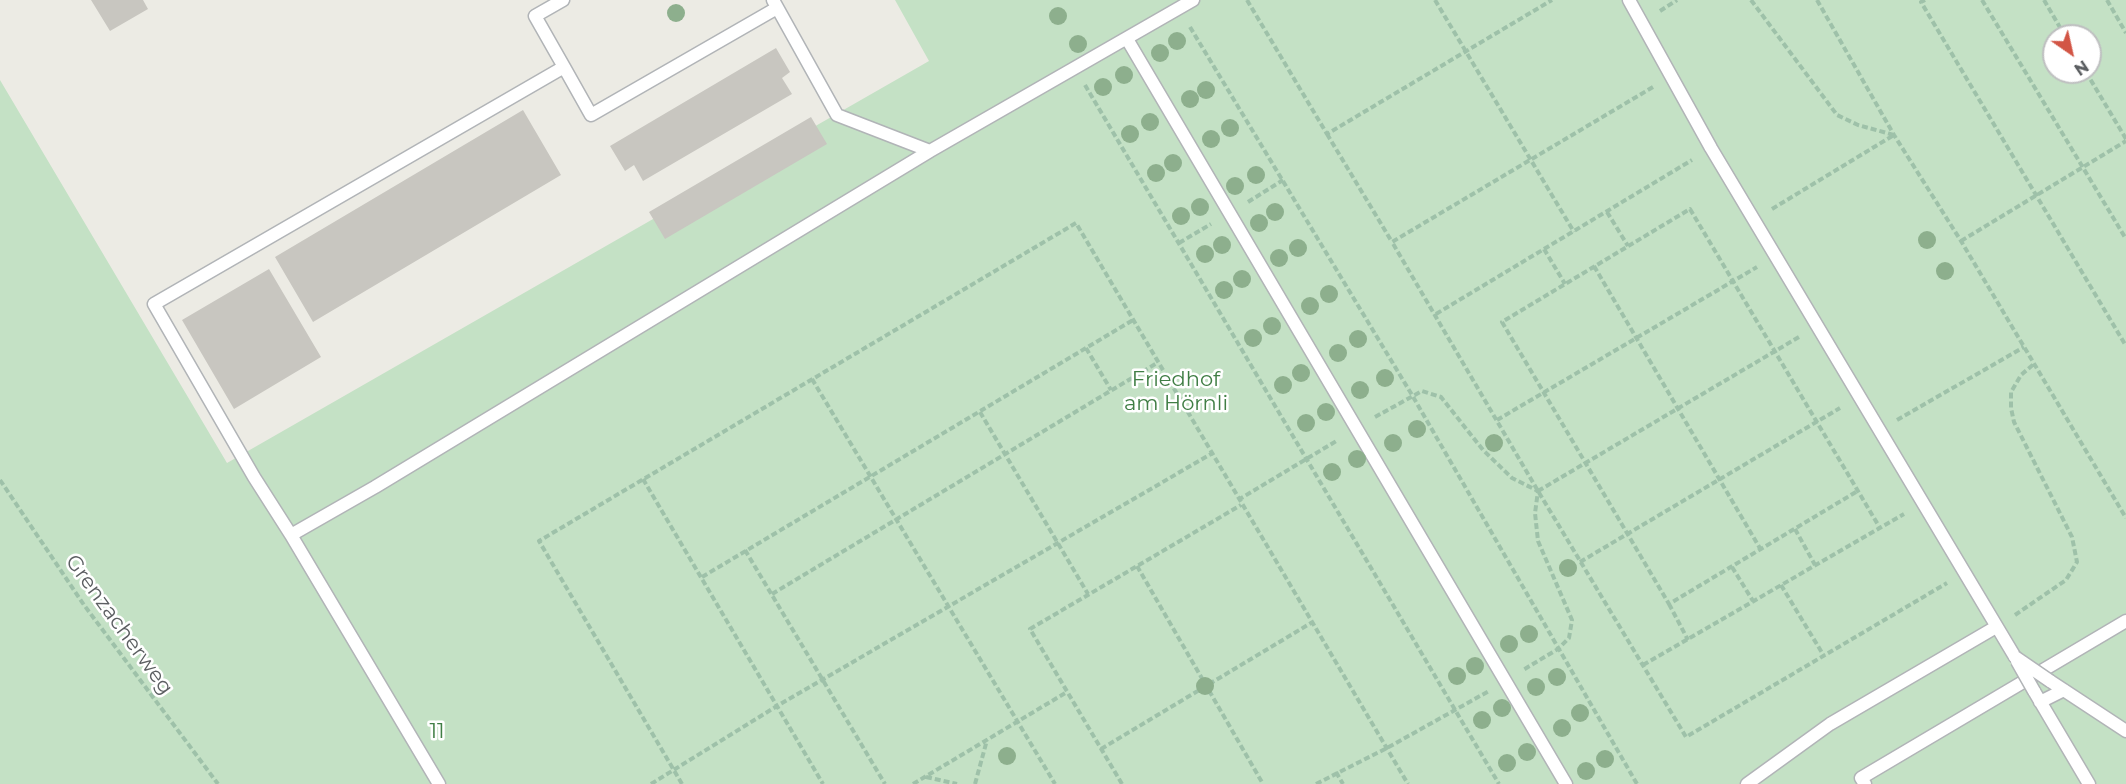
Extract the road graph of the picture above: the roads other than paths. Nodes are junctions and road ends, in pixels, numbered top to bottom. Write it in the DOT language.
graph roads {
  1 [pos="563,0"];
  2 [pos="1193,0"];
  3 [pos="1629,0"];
  4 [pos="775,4"];
  5 [pos="1126,39"];
  6 [pos="564,67"];
  7 [pos="930,151"];
  8 [pos="291,535"];
  9 [pos="2126,621"];
  10 [pos="1996,627"];
  11 [pos="2015,657"];
  12 [pos="2064,690"];
  13 [pos="2040,702"];
  14 [pos="2126,731"];
  15 [pos="439,784"];
  16 [pos="1566,784"];
  17 [pos="1747,784"];
  18 [pos="1865,784"];
  19 [pos="2089,784"];
  1 -- 6 [label="lane"];
  2 -- 5 [label="lane"];
  3 -- 10 [label="lane"];
  4 -- 6 [label="lane"];
  4 -- 7 [label="lane"];
  5 -- 7 [label="lane"];
  5 -- 16 [label="lane"];
  6 -- 8 [label="lane"];
  7 -- 8 [label="lane"];
  8 -- 15 [label="lane"];
  9 -- 18 [label="lane"];
  10 -- 11 [label="lane"];
  10 -- 17 [label="lane"];
  11 -- 12 [label="lane, bridge"];
  11 -- 13 [label="lane, bridge"];
  12 -- 13 [label="lane"];
  12 -- 14 [label="lane"];
  13 -- 19 [label="lane"];
}
